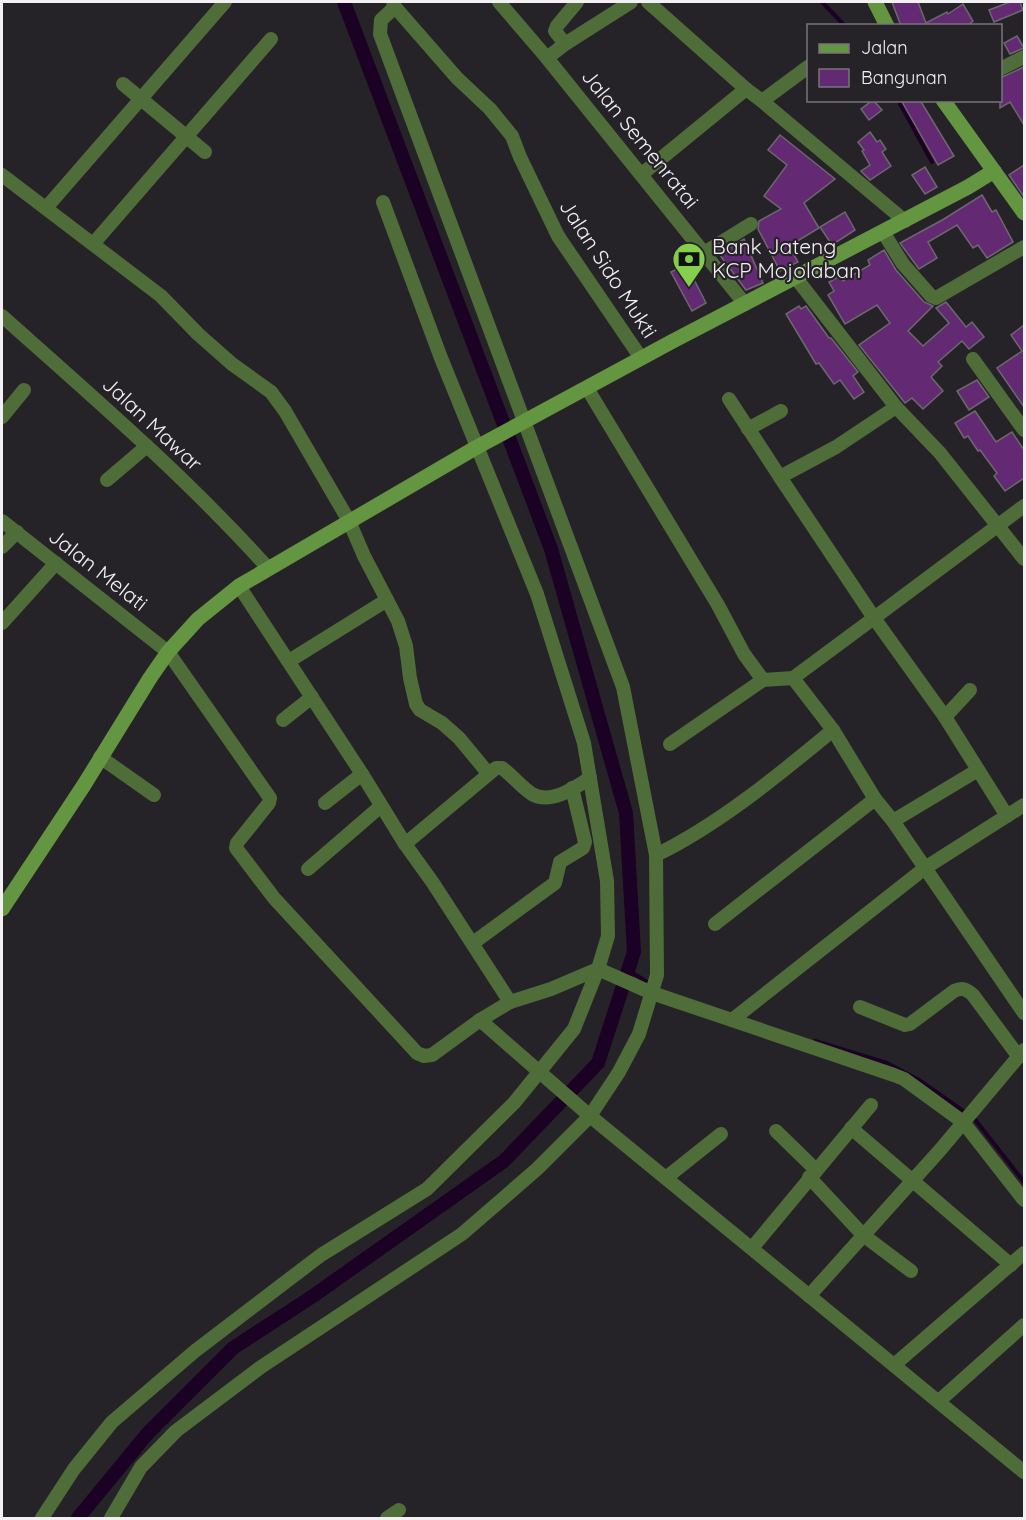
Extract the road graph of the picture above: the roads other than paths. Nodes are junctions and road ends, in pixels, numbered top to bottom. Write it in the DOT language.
graph roads {
  1 [pos="225,2"];
  2 [pos="499,2"];
  3 [pos="577,2"];
  4 [pos="631,2"];
  5 [pos="648,2"];
  6 [pos="875,2"];
  7 [pos="394,4"];
  8 [pos="886,24"];
  9 [pos="271,39"];
  10 [pos="565,44"];
  11 [pos="1024,57"];
  12 [pos="548,58"];
  13 [pos="807,68"];
  14 [pos="1002,68"];
  15 [pos="123,84"];
  16 [pos="746,89"];
  17 [pos="141,99"];
  18 [pos="762,101"];
  19 [pos="944,102"];
  20 [pos="186,136"];
  21 [pos="205,152"];
  22 [pos="994,171"];
  23 [pos="642,174"];
  24 [pos="2,175"];
  25 [pos="383,202"];
  26 [pos="46,208"];
  27 [pos="1024,213"];
  28 [pos="905,221"];
  29 [pos="751,224"];
  30 [pos="883,232"];
  31 [pos="93,244"];
  32 [pos="1024,247"];
  33 [pos="704,253"];
  34 [pos="796,278"];
  35 [pos="745,304"];
  36 [pos="2,316"];
  37 [pos="641,358"];
  38 [pos="973,359"];
  39 [pos="587,388"];
  40 [pos="24,390"];
  41 [pos="729,399"];
  42 [pos="896,406"];
  43 [pos="781,411"];
  44 [pos="2,417"];
  45 [pos="519,424"];
  46 [pos="748,429"];
  47 [pos="1024,430"];
  48 [pos="480,445"];
  49 [pos="147,446"];
  50 [pos="780,477"];
  51 [pos="107,480"];
  52 [pos="1024,506"];
  53 [pos="2,521"];
  54 [pos="349,521"];
  55 [pos="999,526"];
  56 [pos="17,532"];
  57 [pos="2,547"];
  58 [pos="1024,559"];
  59 [pos="56,563"];
  60 [pos="268,568"];
  61 [pos="238,586"];
  62 [pos="387,600"];
  63 [pos="874,618"];
  64 [pos="2,623"];
  65 [pos="168,652"];
  66 [pos="289,660"];
  67 [pos="793,678"];
  68 [pos="763,680"];
  69 [pos="970,690"];
  70 [pos="312,697"];
  71 [pos="945,717"];
  72 [pos="283,720"];
  73 [pos="833,730"];
  74 [pos="670,744"];
  75 [pos="100,757"];
  76 [pos="978,770"];
  77 [pos="488,773"];
  78 [pos="362,774"];
  79 [pos="590,778"];
  80 [pos="572,788"];
  81 [pos="154,795"];
  82 [pos="875,799"];
  83 [pos="325,802"];
  84 [pos="1024,805"];
  85 [pos="381,806"];
  86 [pos="1007,816"];
  87 [pos="893,821"];
  88 [pos="405,844"];
  89 [pos="656,855"];
  90 [pos="925,868"];
  91 [pos="308,869"];
  92 [pos="2,909"];
  93 [pos="715,924"];
  94 [pos="473,943"];
  95 [pos="600,970"];
  96 [pos="650,992"];
  97 [pos="510,1002"];
  98 [pos="860,1007"];
  99 [pos="1024,1013"];
  100 [pos="480,1020"];
  101 [pos="732,1020"];
  102 [pos="1022,1053"];
  103 [pos="543,1076"];
  104 [pos="871,1104"];
  105 [pos="588,1113"];
  106 [pos="968,1117"];
  107 [pos="851,1128"];
  108 [pos="776,1131"];
  109 [pos="721,1134"];
  110 [pos="812,1174"];
  111 [pos="667,1178"];
  112 [pos="913,1179"];
  113 [pos="1024,1200"];
  114 [pos="863,1235"];
  115 [pos="752,1248"];
  116 [pos="1024,1253"];
  117 [pos="1011,1265"];
  118 [pos="911,1271"];
  119 [pos="809,1296"];
  120 [pos="1024,1325"];
  121 [pos="894,1365"];
  122 [pos="939,1401"];
  123 [pos="1024,1472"];
  124 [pos="399,1510"];
  125 [pos="42,1518"];
  126 [pos="111,1518"];
  127 [pos="387,1518"];
  1 -- 17 [label="street"];
  2 -- 12 [label="street, Jalan Semenratai"];
  3 -- 10 [label="street"];
  4 -- 10 [label="street"];
  5 -- 16 [label="street"];
  6 -- 8 [label="main road"];
  7 -- 37 [label="street, Jalan Sido Mukti"];
  7 -- 45 [label="street"];
  9 -- 20 [label="street"];
  10 -- 12 [label="street"];
  11 -- 14 [label="street"];
  12 -- 23 [label="street, Jalan Semenratai"];
  13 -- 18 [label="street"];
  15 -- 17 [label="street"];
  16 -- 18 [label="street"];
  16 -- 23 [label="street"];
  17 -- 20 [label="street"];
  17 -- 26 [label="street"];
  18 -- 28 [label="street"];
  19 -- 22 [label="main road"];
  20 -- 21 [label="street"];
  20 -- 31 [label="street"];
  22 -- 27 [label="main road"];
  22 -- 28 [label="main road"];
  23 -- 33 [label="street, Jalan Semenratai"];
  24 -- 26 [label="street"];
  25 -- 48 [label="street"];
  26 -- 31 [label="street"];
  28 -- 30 [label="main road"];
  29 -- 33 [label="street"];
  30 -- 32 [label="street"];
  30 -- 34 [label="main road"];
  31 -- 54 [label="street"];
  33 -- 35 [label="street, Jalan Semenratai"];
  34 -- 35 [label="main road"];
  34 -- 42 [label="street"];
  35 -- 37 [label="main road"];
  36 -- 49 [label="street, Jalan Mawar"];
  37 -- 39 [label="main road"];
  38 -- 47 [label="street"];
  39 -- 45 [label="main road"];
  39 -- 68 [label="street"];
  40 -- 44 [label="street"];
  41 -- 46 [label="street"];
  42 -- 50 [label="street"];
  42 -- 55 [label="street"];
  43 -- 46 [label="street"];
  45 -- 48 [label="main road"];
  45 -- 89 [label="street"];
  46 -- 50 [label="street"];
  48 -- 54 [label="main road"];
  48 -- 79 [label="street"];
  49 -- 51 [label="street"];
  49 -- 60 [label="street, Jalan Mawar"];
  50 -- 63 [label="street"];
  52 -- 55 [label="street"];
  53 -- 56 [label="street, Jalan Melati"];
  54 -- 60 [label="main road"];
  54 -- 62 [label="street"];
  55 -- 58 [label="street"];
  55 -- 63 [label="street"];
  56 -- 57 [label="street"];
  56 -- 59 [label="street, Jalan Melati"];
  59 -- 64 [label="street"];
  59 -- 65 [label="street, Jalan Melati"];
  60 -- 61 [label="main road"];
  61 -- 65 [label="main road"];
  61 -- 66 [label="street"];
  62 -- 66 [label="street"];
  62 -- 77 [label="street"];
  63 -- 67 [label="street"];
  63 -- 71 [label="street"];
  65 -- 75 [label="main road"];
  65 -- 100 [label="street, Jalan Melati"];
  66 -- 70 [label="street"];
  67 -- 68 [label="street"];
  67 -- 73 [label="street"];
  68 -- 74 [label="street"];
  69 -- 71 [label="street"];
  70 -- 72 [label="street"];
  70 -- 78 [label="street"];
  71 -- 76 [label="street"];
  73 -- 82 [label="street"];
  73 -- 89 [label="street"];
  75 -- 81 [label="street"];
  75 -- 92 [label="main road"];
  76 -- 86 [label="street"];
  76 -- 87 [label="street"];
  77 -- 80 [label="street"];
  77 -- 88 [label="street"];
  78 -- 83 [label="street"];
  78 -- 85 [label="street"];
  79 -- 80 [label="street"];
  79 -- 95 [label="street"];
  80 -- 94 [label="street"];
  82 -- 87 [label="street"];
  82 -- 93 [label="street"];
  84 -- 86 [label="street"];
  85 -- 88 [label="street"];
  85 -- 91 [label="street"];
  86 -- 90 [label="street"];
  87 -- 90 [label="street"];
  88 -- 94 [label="street"];
  89 -- 96 [label="street"];
  90 -- 99 [label="street"];
  90 -- 101 [label="street"];
  94 -- 97 [label="street"];
  95 -- 96 [label="street"];
  95 -- 97 [label="street"];
  95 -- 103 [label="street"];
  96 -- 101 [label="street"];
  96 -- 105 [label="street"];
  97 -- 100 [label="street"];
  98 -- 102 [label="street"];
  100 -- 103 [label="street"];
  101 -- 106 [label="street"];
  102 -- 106 [label="street"];
  103 -- 105 [label="street"];
  103 -- 125 [label="street"];
  104 -- 107 [label="street"];
  105 -- 111 [label="street"];
  105 -- 126 [label="street"];
  106 -- 112 [label="street"];
  106 -- 113 [label="street"];
  107 -- 110 [label="street"];
  107 -- 112 [label="street"];
  108 -- 110 [label="street"];
  109 -- 111 [label="street"];
  110 -- 114 [label="street"];
  110 -- 115 [label="street"];
  111 -- 115 [label="street"];
  112 -- 114 [label="street"];
  112 -- 117 [label="street"];
  114 -- 118 [label="street"];
  114 -- 119 [label="street"];
  115 -- 119 [label="street"];
  116 -- 117 [label="street"];
  117 -- 121 [label="street"];
  119 -- 121 [label="street"];
  120 -- 122 [label="street"];
  121 -- 122 [label="street"];
  122 -- 123 [label="street"];
  124 -- 127 [label="street"];
}
